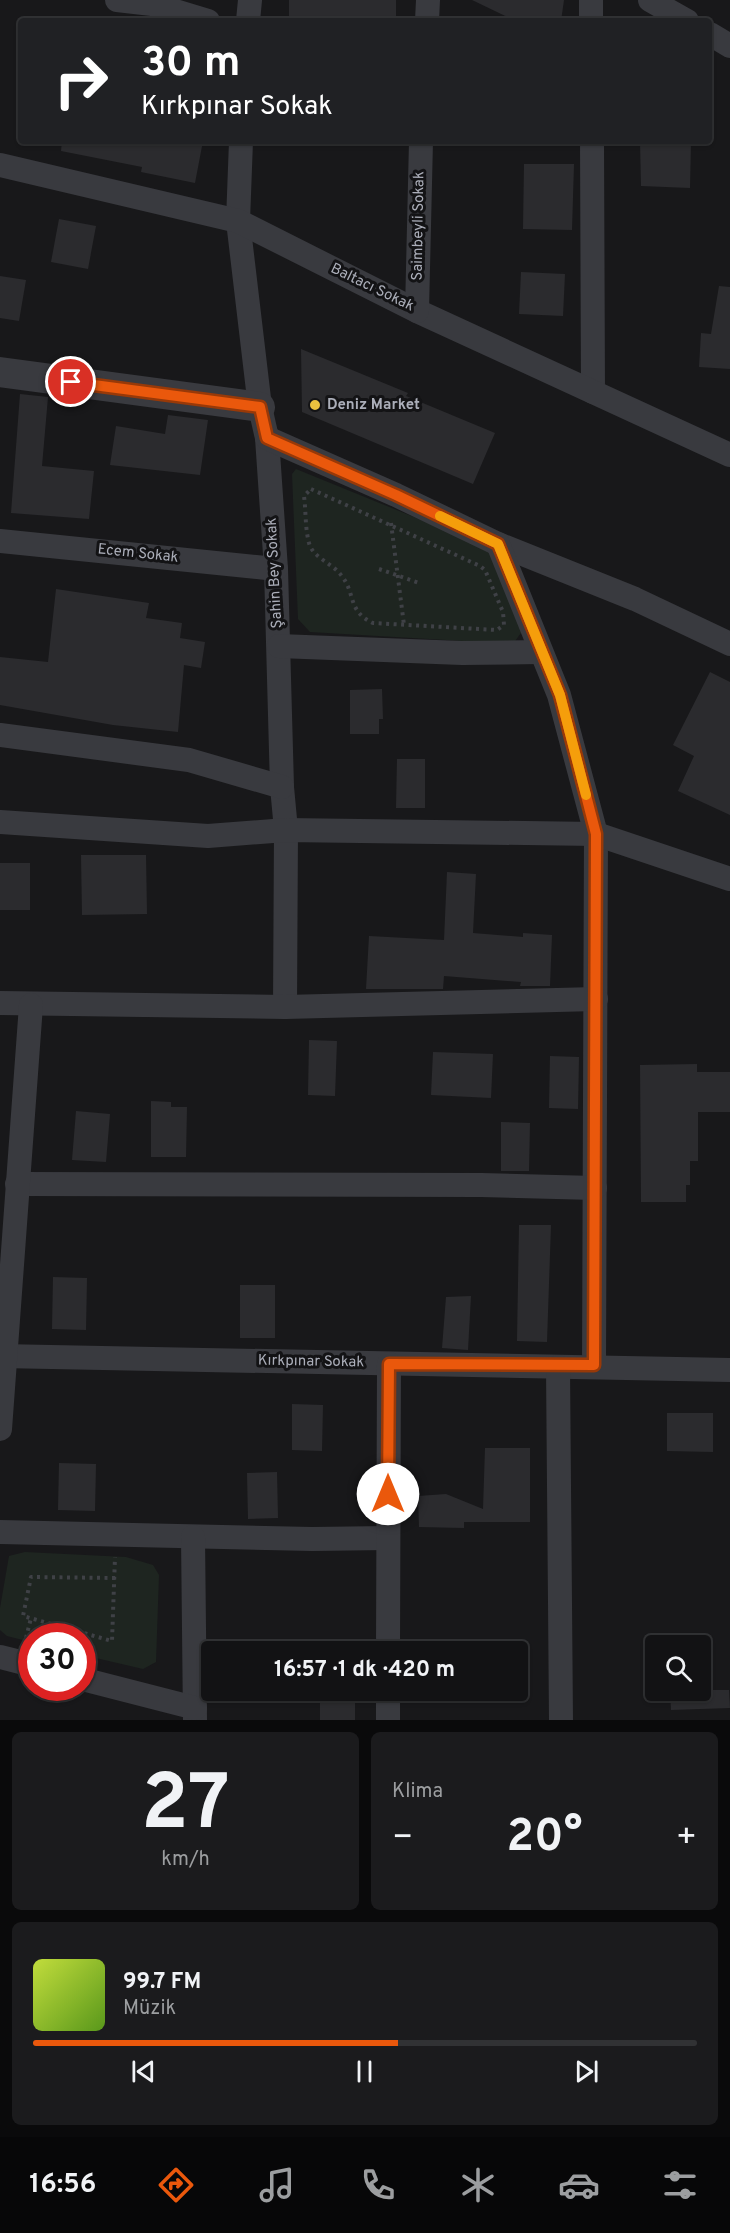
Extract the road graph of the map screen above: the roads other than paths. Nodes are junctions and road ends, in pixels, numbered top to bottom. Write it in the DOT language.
graph roads {
  1 [pos="117,0"];
  2 [pos="250,0"];
  3 [pos="428,0"];
  4 [pos="591,0"];
  5 [pos="650,0"];
  6 [pos="198,18"];
  7 [pos="248,18"];
  8 [pos="427,18"];
  9 [pos="591,18"];
  10 [pos="682,18"];
  11 [pos="712,35"];
  12 [pos="730,46"];
  13 [pos="242,144"];
  14 [pos="421,144"];
  15 [pos="592,144"];
  16 [pos="0,165"];
  17 [pos="238,221"];
  18 [pos="417,311"];
  19 [pos="0,372"];
  20 [pos="593,392"];
  21 [pos="260,407"];
  22 [pos="267,438"];
  23 [pos="730,454"];
  24 [pos="0,541"];
  25 [pos="498,544"];
  26 [pos="276,569"];
  27 [pos="729,640"];
  28 [pos="279,646"];
  29 [pos="540,652"];
  30 [pos="0,735"];
  31 [pos="282,787"];
  32 [pos="0,822"];
  33 [pos="286,830"];
  34 [pos="596,834"];
  35 [pos="730,879"];
  36 [pos="596,999"];
  37 [pos="0,1002"];
  38 [pos="31,1005"];
  39 [pos="285,1007"];
  40 [pos="17,1184"];
  41 [pos="595,1188"];
  42 [pos="2,1356"];
  43 [pos="389,1364"];
  44 [pos="594,1365"];
  45 [pos="558,1367"];
  46 [pos="730,1370"];
  47 [pos="0,1429"];
  48 [pos="0,1532"];
  49 [pos="193,1537"];
  50 [pos="388,1538"];
  51 [pos="388,1641"];
  52 [pos="0,1657"];
  53 [pos="18,1662"];
  54 [pos="96,1682"];
  55 [pos="388,1701"];
  56 [pos="195,1714"];
  57 [pos="388,1720"];
  58 [pos="561,1720"];
  1 -- 6 [label="street"];
  2 -- 7 [label="street"];
  3 -- 8 [label="street"];
  4 -- 9 [label="street"];
  5 -- 10 [label="street"];
  11 -- 12 [label="street"];
  13 -- 17 [label="street, Şahin Bey Sokak"];
  14 -- 18 [label="street, Saimbeyli Sokak"];
  15 -- 20 [label="street"];
  16 -- 17 [label="street, Baltacı Sokak"];
  17 -- 18 [label="street, Baltacı Sokak"];
  17 -- 21 [label="street, Şahin Bey Sokak"];
  18 -- 20 [label="street, Baltacı Sokak"];
  19 -- 21 [label="street"];
  20 -- 23 [label="street, Baltacı Sokak"];
  21 -- 22 [label="street, Şahin Bey Sokak"];
  22 -- 25 [label="street"];
  22 -- 26 [label="street, Şahin Bey Sokak"];
  24 -- 26 [label="street, Ecem Sokak"];
  25 -- 27 [label="street"];
  25 -- 29 [label="street"];
  26 -- 28 [label="street, Şahin Bey Sokak"];
  28 -- 29 [label="street"];
  28 -- 31 [label="street, Şahin Bey Sokak"];
  29 -- 34 [label="street"];
  30 -- 31 [label="street"];
  31 -- 33 [label="street, Şahin Bey Sokak"];
  32 -- 33 [label="street"];
  33 -- 34 [label="street"];
  33 -- 39 [label="street, Şahin Bey Sokak"];
  34 -- 35 [label="street"];
  34 -- 36 [label="street"];
  36 -- 39 [label="street"];
  36 -- 41 [label="street"];
  37 -- 38 [label="street"];
  38 -- 39 [label="street"];
  38 -- 40 [label="street"];
  40 -- 41 [label="street"];
  40 -- 42 [label="street"];
  41 -- 44 [label="street"];
  42 -- 43 [label="street, Kırkpınar Sokak"];
  42 -- 47 [label="street"];
  43 -- 45 [label="street, Kırkpınar Sokak"];
  43 -- 50 [label="street"];
  44 -- 45 [label="street, Kırkpınar Sokak"];
  44 -- 46 [label="street, Kırkpınar Sokak"];
  45 -- 58 [label="street"];
  48 -- 49 [label="street"];
  49 -- 50 [label="street"];
  49 -- 56 [label="street"];
  50 -- 51 [label="street"];
  52 -- 53 [label="street"];
  54 -- 56 [label="street"];
  55 -- 57 [label="street"];
}
